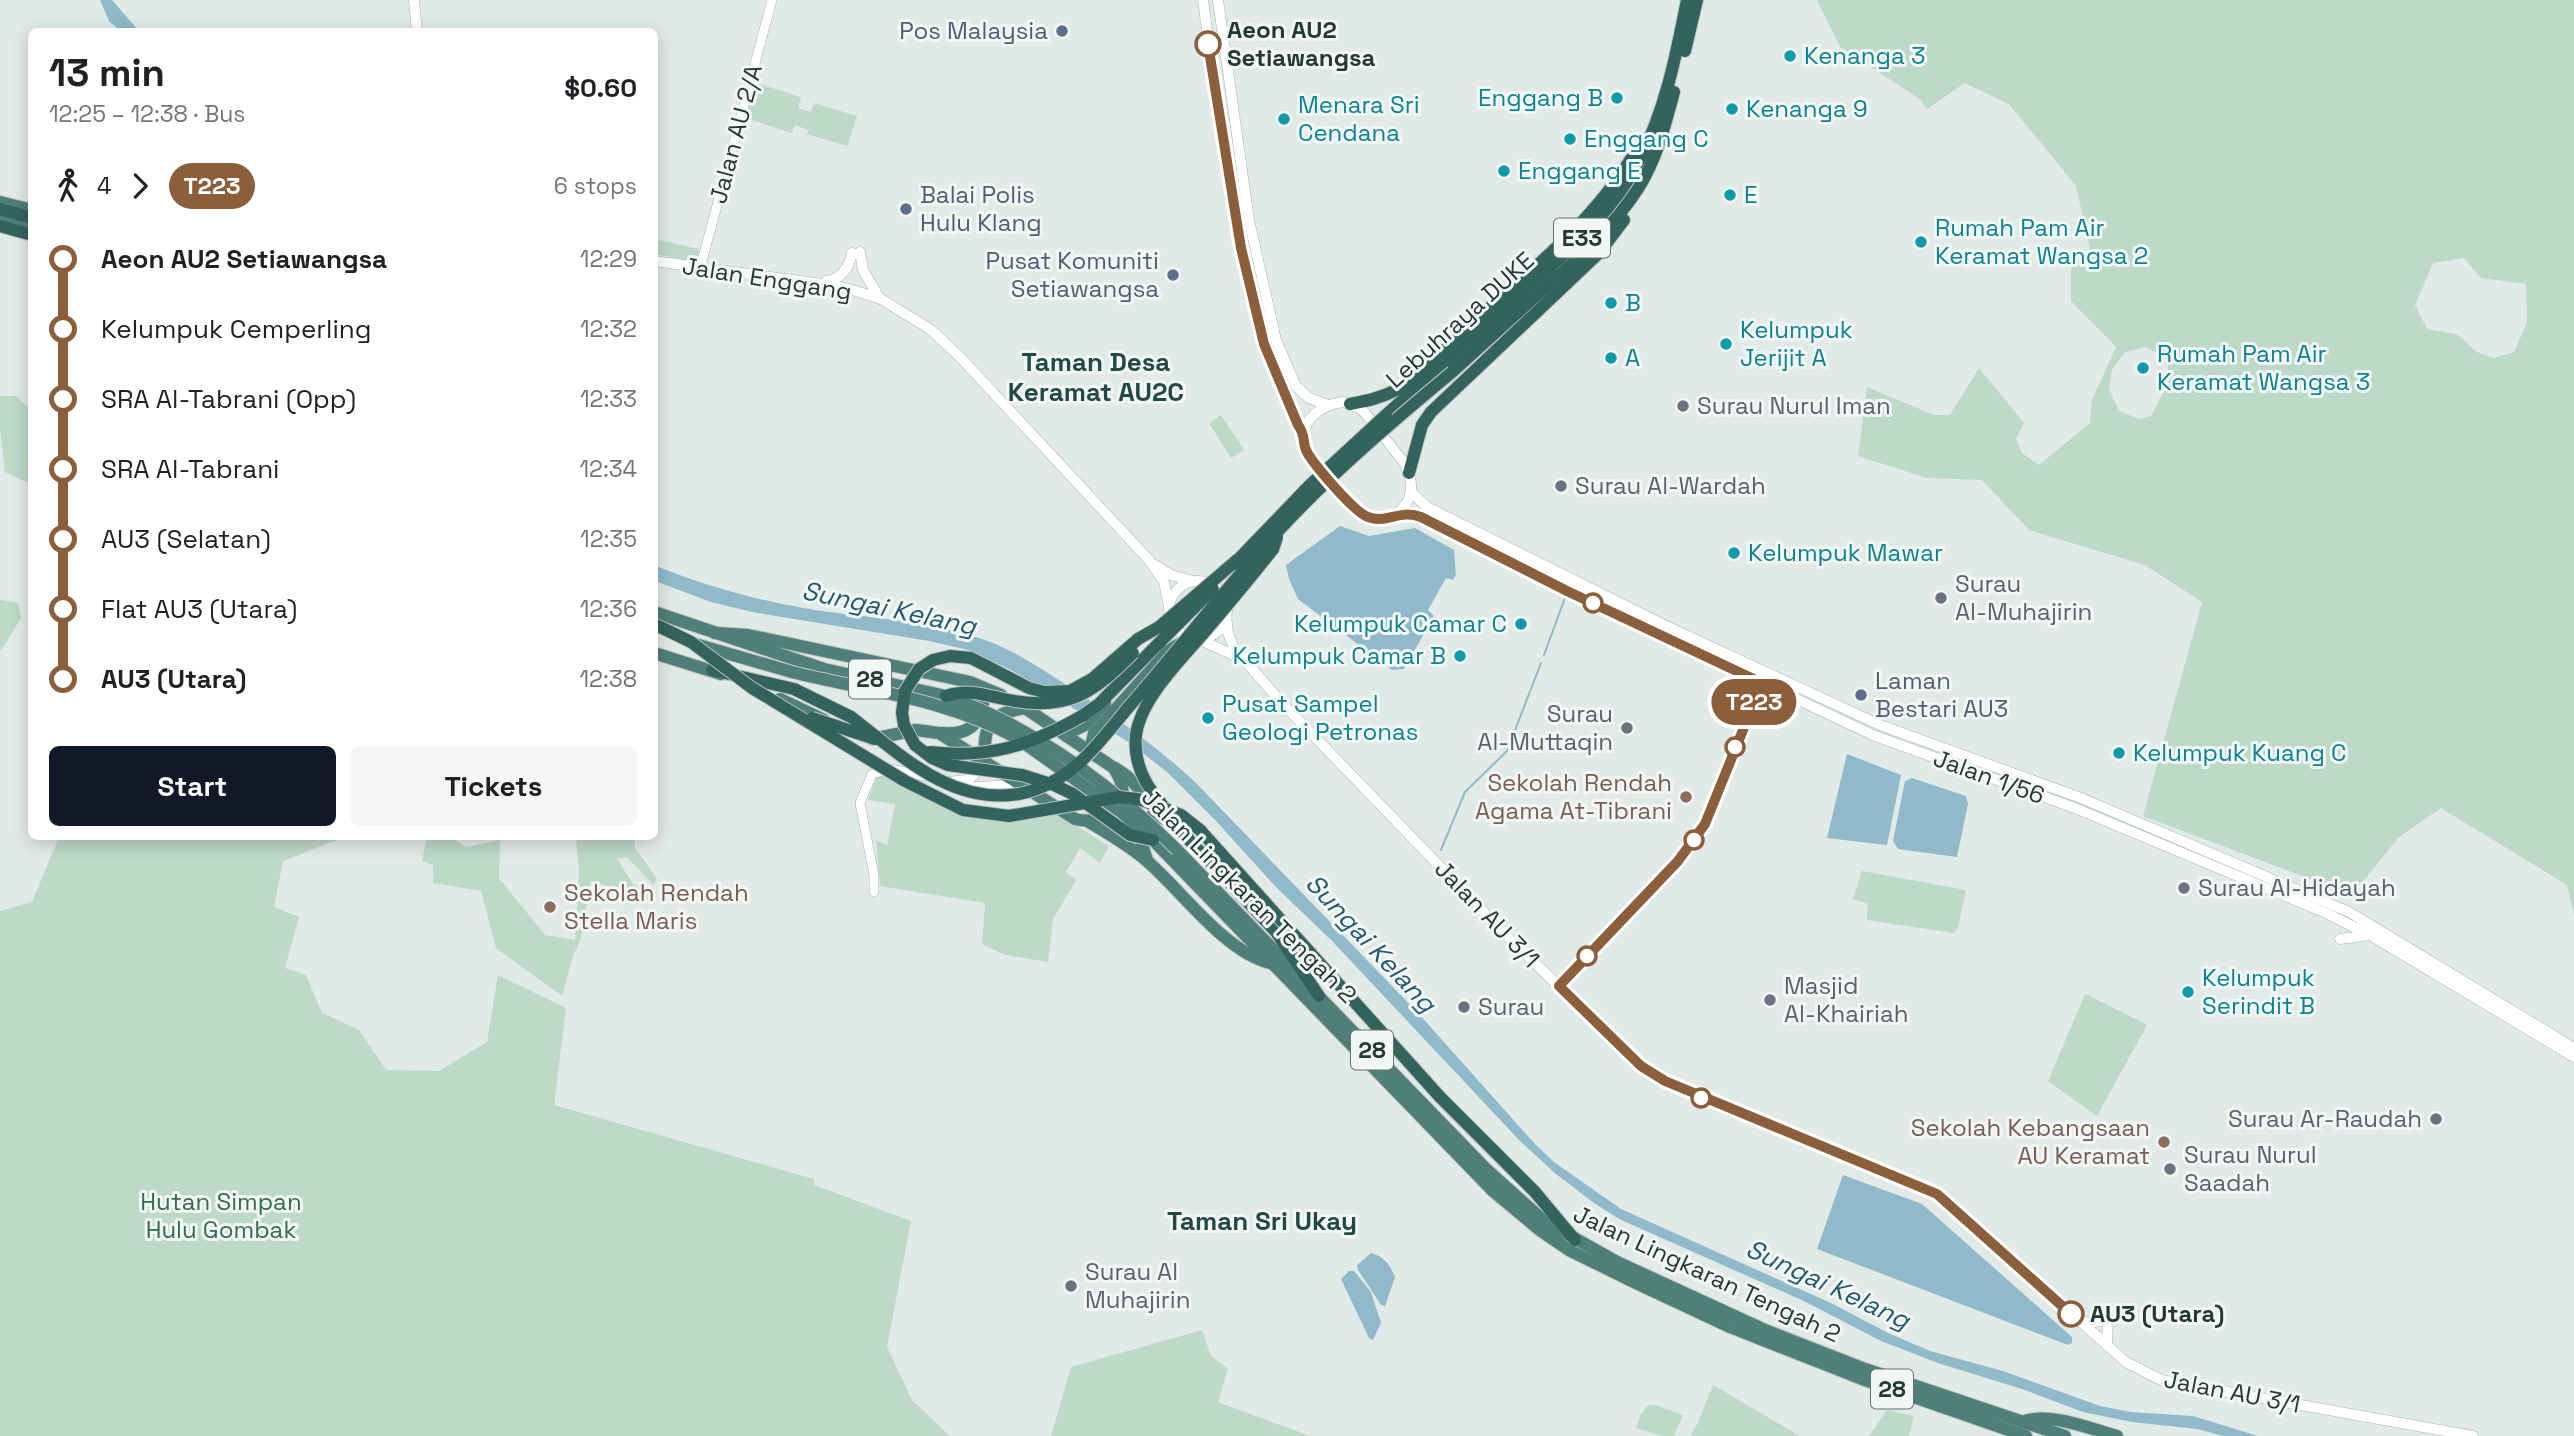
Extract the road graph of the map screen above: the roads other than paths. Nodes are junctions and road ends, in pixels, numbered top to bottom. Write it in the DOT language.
graph roads {
  1 [pos="414,0"];
  2 [pos="772,0"];
  3 [pos="1203,0"];
  4 [pos="1217,0"];
  5 [pos="1687,0"];
  6 [pos="1697,0"];
  7 [pos="417,28"];
  8 [pos="1672,71"];
  9 [pos="1638,188"];
  10 [pos="0,202"];
  11 [pos="0,209"];
  12 [pos="28,209"];
  13 [pos="28,217"];
  14 [pos="0,218"];
  15 [pos="28,225"];
  16 [pos="0,226"];
  17 [pos="28,234"];
  18 [pos="658,262"];
  19 [pos="700,269"];
  20 [pos="812,283"];
  21 [pos="881,299"];
  22 [pos="1350,404"];
  23 [pos="1328,405"];
  24 [pos="1304,433"];
  25 [pos="1409,473"];
  26 [pos="1411,492"];
  27 [pos="1397,513"];
  28 [pos="1280,530"];
  29 [pos="1237,560"];
  30 [pos="1149,561"];
  31 [pos="1193,581"];
  32 [pos="1169,610"];
  33 [pos="658,613"];
  34 [pos="1226,615"];
  35 [pos="658,626"];
  36 [pos="1159,627"];
  37 [pos="658,631"];
  38 [pos="715,633"];
  39 [pos="1196,639"];
  40 [pos="658,654"];
  41 [pos="1245,661"];
  42 [pos="793,666"];
  43 [pos="1727,666"];
  44 [pos="712,670"];
  45 [pos="970,682"];
  46 [pos="1788,694"];
  47 [pos="946,696"];
  48 [pos="1120,696"];
  49 [pos="1026,708"];
  50 [pos="792,712"];
  51 [pos="1090,729"];
  52 [pos="939,733"];
  53 [pos="1065,735"];
  54 [pos="1092,753"];
  55 [pos="985,761"];
  56 [pos="1114,768"];
  57 [pos="943,782"];
  58 [pos="1021,784"];
  59 [pos="1167,819"];
  60 [pos="1089,822"];
  61 [pos="1153,840"];
  62 [pos="1190,841"];
  63 [pos="1147,860"];
  64 [pos="874,892"];
  65 [pos="2326,914"];
  66 [pos="2370,935"];
  67 [pos="1271,963"];
  68 [pos="1319,996"];
  69 [pos="2574,1048"];
  70 [pos="2574,1057"];
  71 [pos="1575,1240"];
  72 [pos="2079,1321"];
  73 [pos="2107,1345"];
  74 [pos="2022,1422"];
  75 [pos="2026,1436"];
  76 [pos="2065,1436"];
  77 [pos="2117,1436"];
  78 [pos="2473,1436"];
  1 -- 7 [label="main road"];
  2 -- 19 [label="street, Jalan AU 2/A"];
  3 -- 24 [label="main road"];
  4 -- 23 [label="main road"];
  5 -- 8 [label="highway, Lebuhraya DUKE / E33"];
  6 -- 9 [label="highway, Lebuhraya DUKE / E33"];
  8 -- 22 [label="highway"];
  8 -- 29 [label="highway, Lebuhraya DUKE / E33, bridge"];
  9 -- 25 [label="highway"];
  9 -- 28 [label="highway, Lebuhraya DUKE / E33, bridge"];
  10 -- 12 [label="highway"];
  11 -- 13 [label="highway"];
  14 -- 15 [label="highway"];
  16 -- 17 [label="highway"];
  18 -- 19 [label="main road, Jalan Enggang"];
  19 -- 20 [label="main road, Jalan Enggang"];
  20 -- 21 [label="main road, Jalan Enggang"];
  20 -- 21 [label="main road"];
  21 -- 30 [label="main road, Jalan Enggang"];
  22 -- 23 [label="main road"];
  22 -- 25 [label="main road"];
  23 -- 24 [label="main road"];
  24 -- 27 [label="main road"];
  25 -- 26 [label="main road"];
  26 -- 27 [label="main road"];
  26 -- 69 [label="main road, Jalan 1/56"];
  27 -- 43 [label="main road, Jalan 1/56"];
  28 -- 44 [label="highway, bridge"];
  28 -- 62 [label="highway, bridge"];
  29 -- 36 [label="highway, bridge"];
  29 -- 50 [label="highway, bridge"];
  30 -- 31 [label="main road, Jalan Enggang"];
  30 -- 32 [label="main road, Jalan Enggang"];
  31 -- 32 [label="main road"];
  31 -- 34 [label="main road"];
  32 -- 39 [label="main road"];
  32 -- 48 [label="highway"];
  33 -- 38 [label="highway, Jalan Lingkaran Tengah 2 / 28"];
  34 -- 39 [label="main road"];
  34 -- 41 [label="main road, Jalan AU 3/1"];
  35 -- 50 [label="highway, bridge"];
  36 -- 47 [label="highway, bridge"];
  36 -- 61 [label="highway, bridge"];
  37 -- 42 [label="highway, Jalan Lingkaran Tengah 2 / 28"];
  38 -- 42 [label="highway, Jalan Lingkaran Tengah 2 / 28"];
  38 -- 45 [label="highway"];
  39 -- 41 [label="main road, Jalan AU 3/1"];
  39 -- 48 [label="highway"];
  40 -- 44 [label="highway"];
  41 -- 72 [label="main road, Jalan AU 3/1"];
  42 -- 47 [label="highway, Jalan Lingkaran Tengah 2 / 28"];
  42 -- 61 [label="highway, Jalan Lingkaran Tengah 2 / 28, bridge"];
  43 -- 46 [label="main road, Jalan 1/56"];
  43 -- 46 [label="main road"];
  44 -- 52 [label="highway"];
  45 -- 49 [label="highway"];
  45 -- 52 [label="highway"];
  46 -- 65 [label="main road, Jalan 1/56"];
  47 -- 68 [label="highway, Jalan Lingkaran Tengah 2 / 28, bridge"];
  48 -- 51 [label="highway"];
  49 -- 53 [label="highway"];
  49 -- 55 [label="highway"];
  50 -- 71 [label="highway, bridge"];
  51 -- 53 [label="highway"];
  51 -- 54 [label="highway"];
  52 -- 55 [label="highway"];
  53 -- 54 [label="highway"];
  54 -- 56 [label="highway"];
  55 -- 57 [label="street"];
  55 -- 58 [label="highway"];
  56 -- 59 [label="highway"];
  56 -- 60 [label="highway"];
  57 -- 58 [label="street"];
  57 -- 64 [label="street"];
  58 -- 60 [label="highway"];
  59 -- 62 [label="highway"];
  59 -- 63 [label="highway"];
  60 -- 63 [label="highway"];
  61 -- 67 [label="highway, Jalan Lingkaran Tengah 2 / 28"];
  62 -- 68 [label="highway"];
  63 -- 67 [label="highway"];
  65 -- 66 [label="main road, Jalan 1/56"];
  65 -- 66 [label="main road"];
  66 -- 70 [label="main road, Jalan 1/56"];
  67 -- 75 [label="highway, Jalan Lingkaran Tengah 2 / 28"];
  68 -- 71 [label="highway, Jalan Lingkaran Tengah 2 / 28"];
  71 -- 74 [label="highway, Jalan Lingkaran Tengah 2 / 28"];
  72 -- 73 [label="main road, Jalan AU 3/1"];
  72 -- 73 [label="main road"];
  73 -- 78 [label="main road, Jalan AU 3/1"];
  74 -- 76 [label="highway, Jalan Lingkaran Tengah 2 / 28"];
  74 -- 77 [label="highway"];
}
